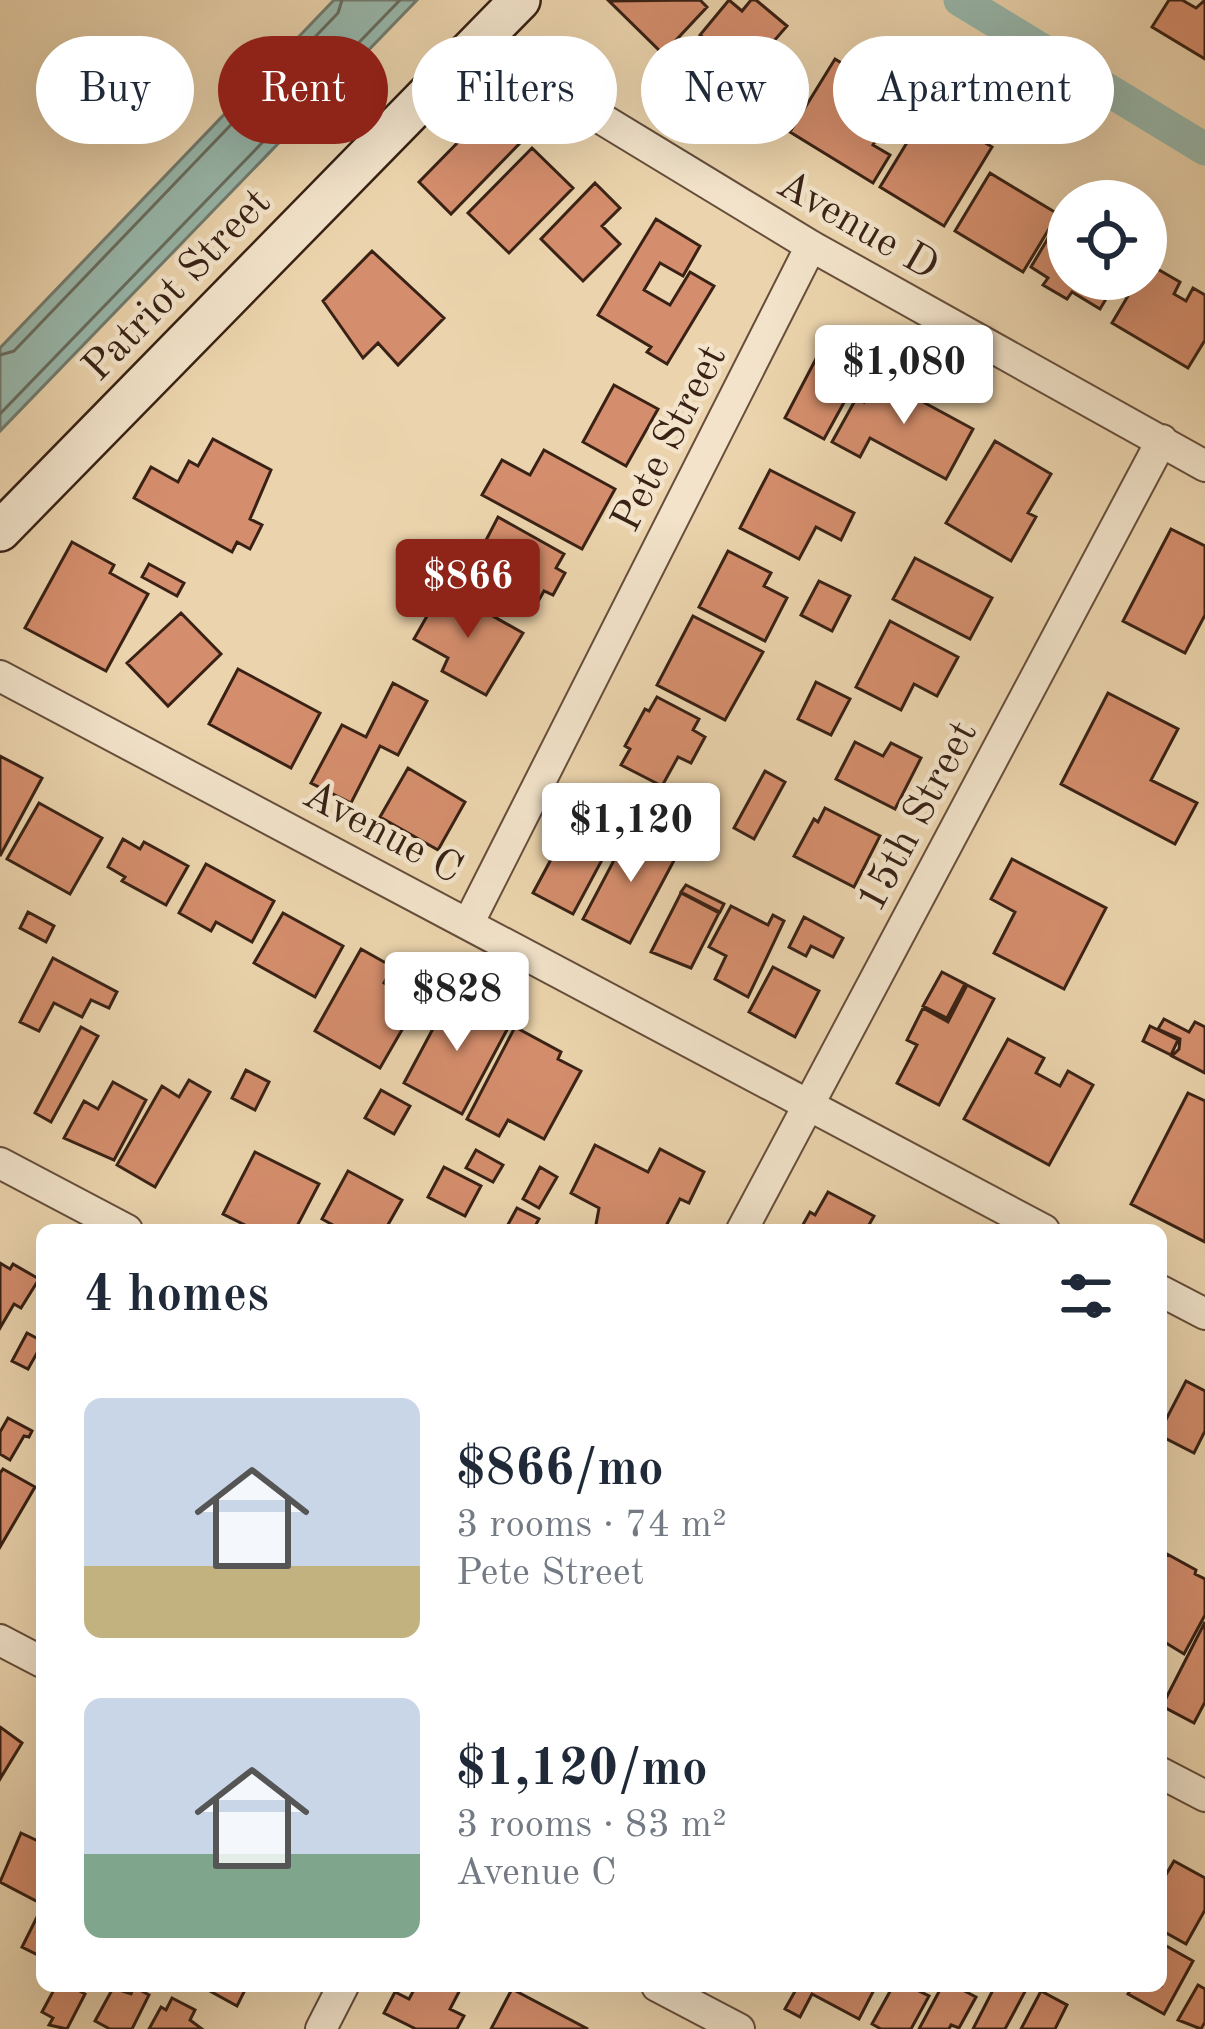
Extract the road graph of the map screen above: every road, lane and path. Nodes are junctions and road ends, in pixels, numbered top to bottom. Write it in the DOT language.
graph roads {
  1 [pos="520,0"];
  2 [pos="484,36"];
  3 [pos="412,109"];
  4 [pos="617,128"];
  5 [pos="811,246"];
  6 [pos="1162,440"];
  7 [pos="1205,466"];
  8 [pos="0,531"];
  9 [pos="0,676"];
  10 [pos="469,922"];
  11 [pos="808,1107"];
  12 [pos="0,1163"];
  13 [pos="116,1224"];
  14 [pos="745,1224"];
  15 [pos="1032,1224"];
  16 [pos="1167,1294"];
  17 [pos="1205,1314"];
  18 [pos="0,1640"];
  19 [pos="36,1659"];
  20 [pos="1167,1776"];
  21 [pos="1205,1796"];
  22 [pos="341,1992"];
  23 [pos="668,1992"];
  24 [pos="321,2029"];
  25 [pos="739,2029"];
  1 -- 2 [label="main road, Patriot Street"];
  3 -- 8 [label="main road, Patriot Street"];
  4 -- 5 [label="street, Avenue D"];
  5 -- 6 [label="street, Avenue D"];
  5 -- 10 [label="street, Pete Street"];
  6 -- 7 [label="street, Avenue D"];
  6 -- 11 [label="street, 15th Street"];
  9 -- 10 [label="street, Avenue C"];
  10 -- 11 [label="street, Avenue C"];
  11 -- 14 [label="street, 15th Street"];
  11 -- 15 [label="street, Avenue C"];
  12 -- 13 [label="street"];
  16 -- 17 [label="street"];
  18 -- 19 [label="street"];
  20 -- 21 [label="street"];
  22 -- 24 [label="street"];
  23 -- 25 [label="street"];
}
